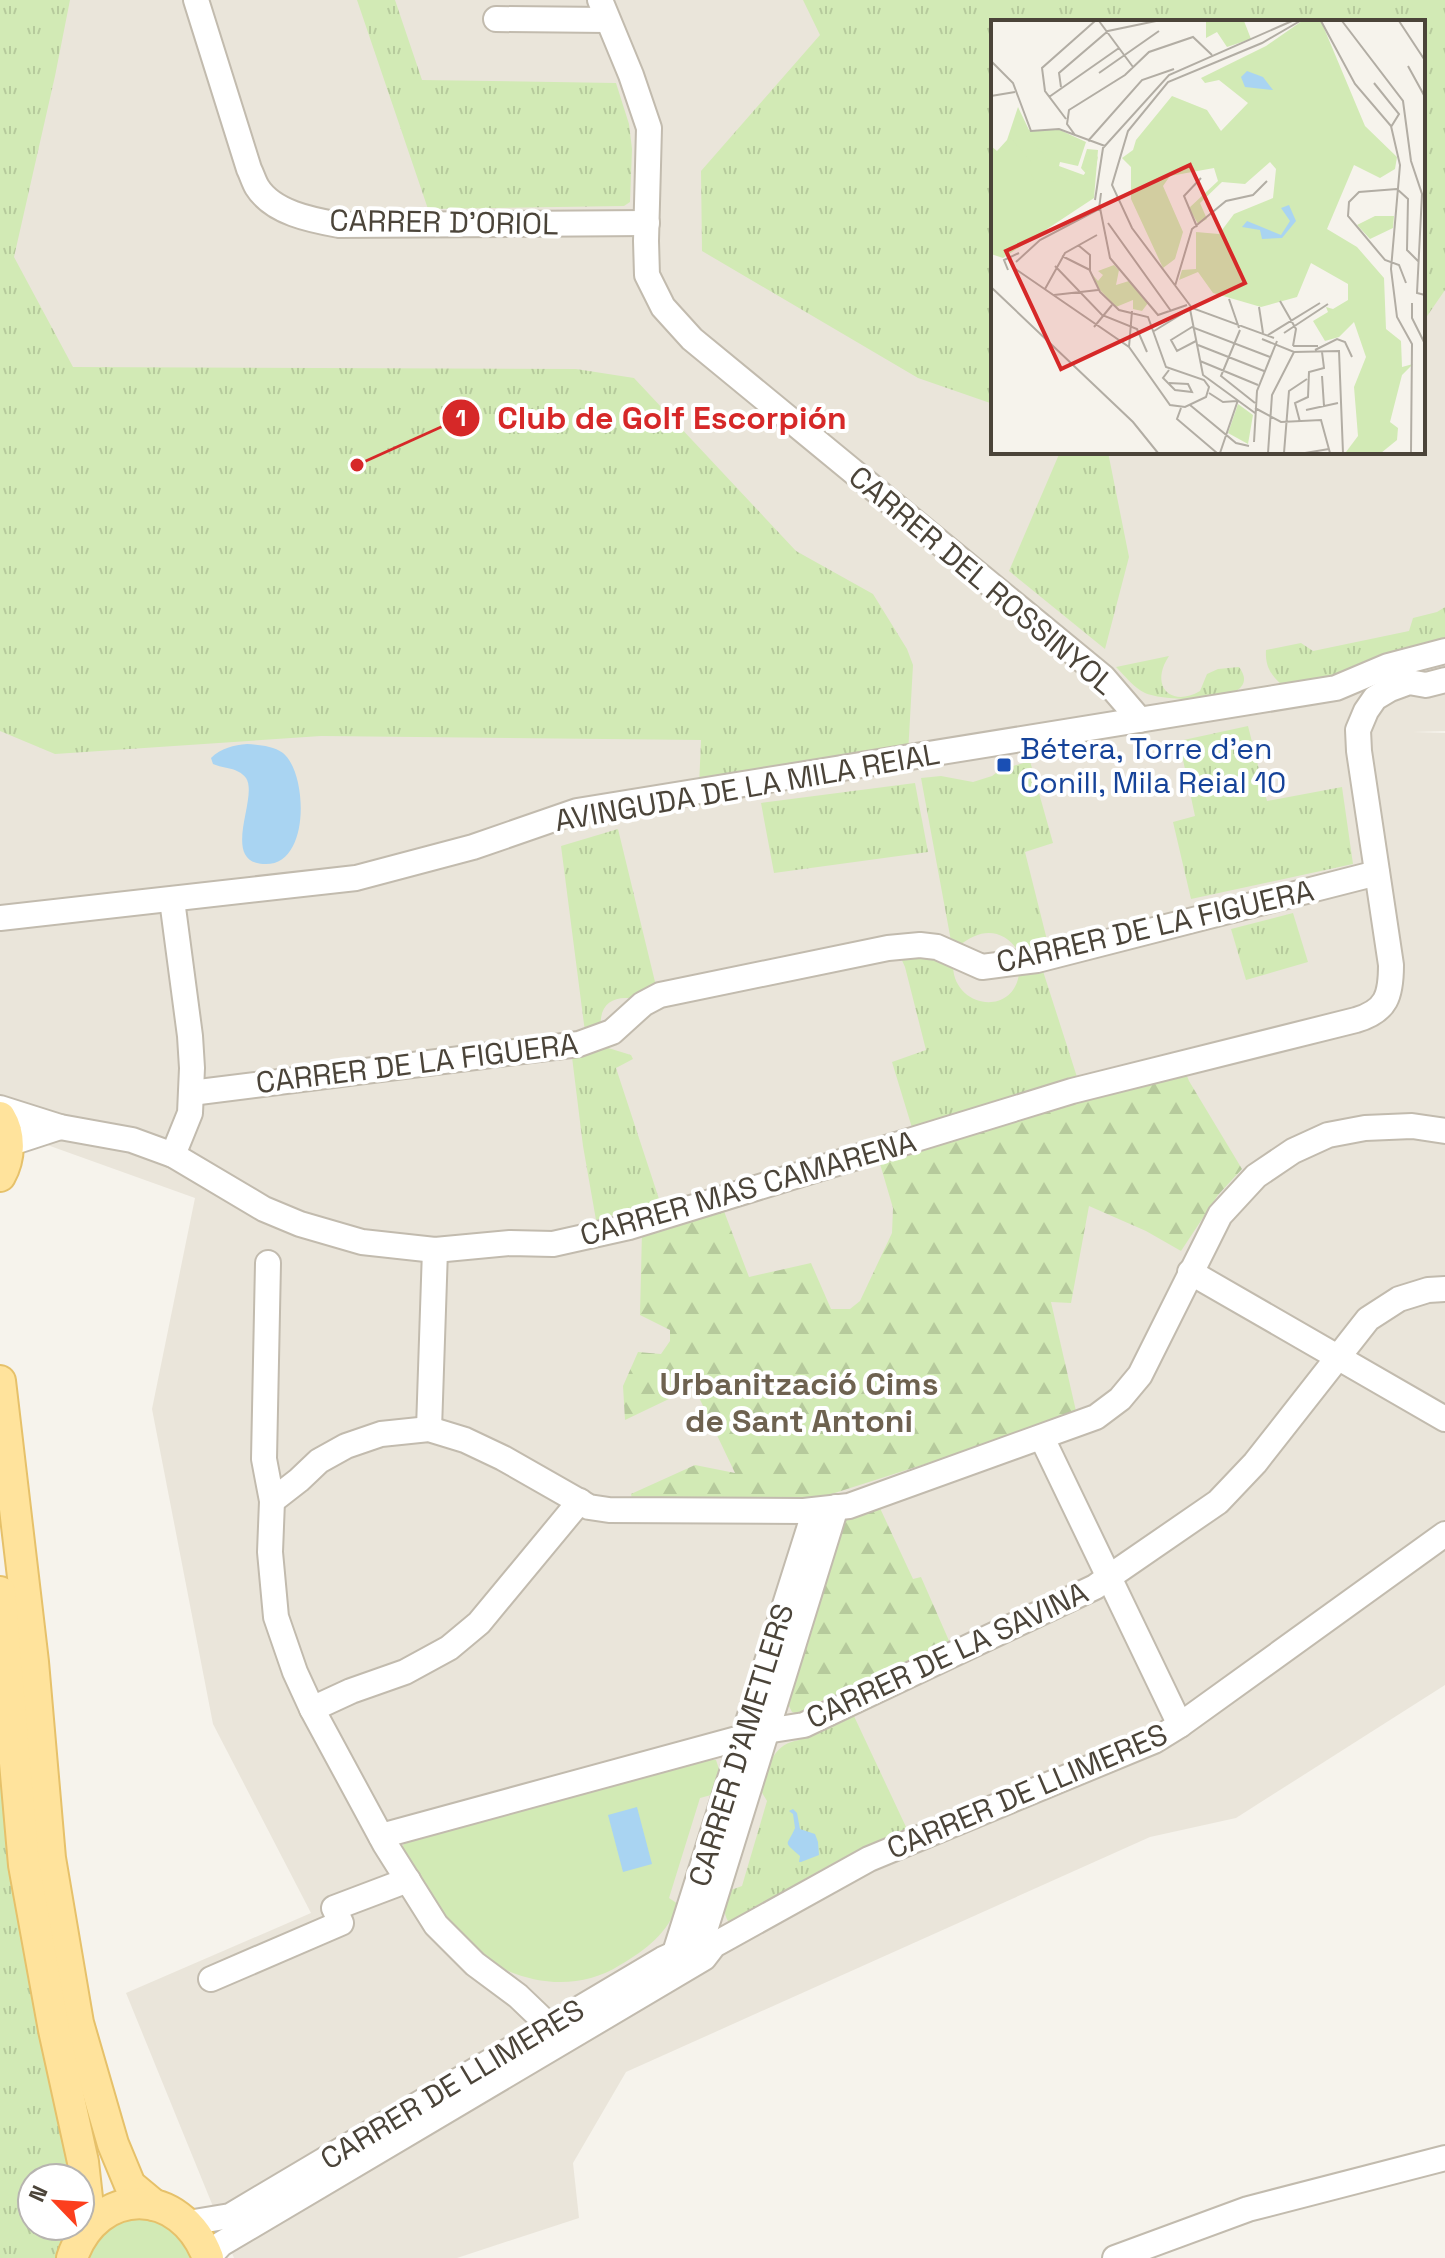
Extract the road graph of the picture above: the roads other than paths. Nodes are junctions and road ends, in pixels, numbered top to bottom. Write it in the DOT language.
graph roads {
  1 [pos="196,0"];
  2 [pos="604,10"];
  3 [pos="496,19"];
  4 [pos="647,223"];
  5 [pos="1445,651"];
  6 [pos="1445,680"];
  7 [pos="1140,720"];
  8 [pos="1377,873"];
  9 [pos="172,900"];
  10 [pos="0,918"];
  11 [pos="191,1093"];
  12 [pos="0,1108"];
  13 [pos="60,1127"];
  14 [pos="4,1131"];
  15 [pos="1445,1131"];
  16 [pos="173,1155"];
  17 [pos="0,1176"];
  18 [pos="435,1250"];
  19 [pos="268,1263"];
  20 [pos="1190,1272"];
  21 [pos="1445,1289"];
  22 [pos="1336,1357"];
  23 [pos="0,1381"];
  24 [pos="1445,1419"];
  25 [pos="429,1429"];
  26 [pos="1042,1438"];
  27 [pos="272,1501"];
  28 [pos="580,1501"];
  29 [pos="826,1509"];
  30 [pos="1445,1534"];
  31 [pos="1109,1577"];
  32 [pos="0,1592"];
  33 [pos="312,1709"];
  34 [pos="1180,1725"];
  35 [pos="755,1735"];
  36 [pos="381,1836"];
  37 [pos="408,1880"];
  38 [pos="696,1951"];
  39 [pos="211,1979"];
  40 [pos="557,2034"];
  41 [pos="1445,2158"];
  42 [pos="83,2162"];
  43 [pos="154,2205"];
  44 [pos="96,2220"];
  45 [pos="188,2223"];
  46 [pos="208,2258"];
  47 [pos="1115,2258"];
  1 -- 4 [label="street, CARRER D'ORIOL"];
  2 -- 3 [label="street"];
  2 -- 4 [label="street, CARRER DEL ROSSINYOL"];
  4 -- 7 [label="street, CARRER DEL ROSSINYOL"];
  5 -- 7 [label="street, AVINGUDA DE LA MILA REIAL"];
  6 -- 8 [label="street, CARRER MAS CAMARENA"];
  7 -- 9 [label="street, AVINGUDA DE LA MILA REIAL"];
  8 -- 11 [label="street, CARRER DE LA FIGUERA"];
  8 -- 18 [label="street, CARRER MAS CAMARENA"];
  9 -- 10 [label="street, AVINGUDA DE LA MILA REIAL"];
  9 -- 11 [label="street"];
  11 -- 16 [label="street"];
  12 -- 13 [label="street, CARRER MAS CAMARENA"];
  13 -- 14 [label="street, CARRER MAS CAMARENA"];
  13 -- 16 [label="street, CARRER MAS CAMARENA"];
  14 -- 17 [label="main road"];
  15 -- 20 [label="street"];
  16 -- 18 [label="street, CARRER MAS CAMARENA"];
  18 -- 25 [label="street"];
  19 -- 27 [label="street"];
  20 -- 22 [label="street"];
  20 -- 26 [label="street"];
  21 -- 22 [label="street, CARRER DE LA SAVINA"];
  22 -- 24 [label="street"];
  22 -- 31 [label="street, CARRER DE LA SAVINA"];
  23 -- 43 [label="main road"];
  25 -- 27 [label="street"];
  25 -- 28 [label="street"];
  26 -- 29 [label="street"];
  26 -- 31 [label="street"];
  27 -- 33 [label="street"];
  28 -- 29 [label="street"];
  28 -- 33 [label="street"];
  29 -- 35 [label="street, CARRER D'AMETLERS"];
  30 -- 34 [label="street, CARRER DE LLIMERES"];
  31 -- 34 [label="street"];
  31 -- 35 [label="street, CARRER DE LA SAVINA"];
  32 -- 42 [label="main road"];
  33 -- 36 [label="street"];
  34 -- 38 [label="street, CARRER DE LLIMERES"];
  35 -- 36 [label="street, CARRER DE LA SAVINA"];
  35 -- 38 [label="street, CARRER D'AMETLERS"];
  36 -- 37 [label="street"];
  37 -- 39 [label="street"];
  37 -- 40 [label="street"];
  38 -- 40 [label="street, CARRER DE LLIMERES"];
  38 -- 40 [label="street, CARRER DE LLIMERES"];
  40 -- 45 [label="street, CARRER DE LLIMERES"];
  40 -- 46 [label="street, CARRER DE LLIMERES"];
  41 -- 47 [label="street"];
  43 -- 44 [label="main road"];
  43 -- 45 [label="main road"];
  45 -- 46 [label="main road"];
}
